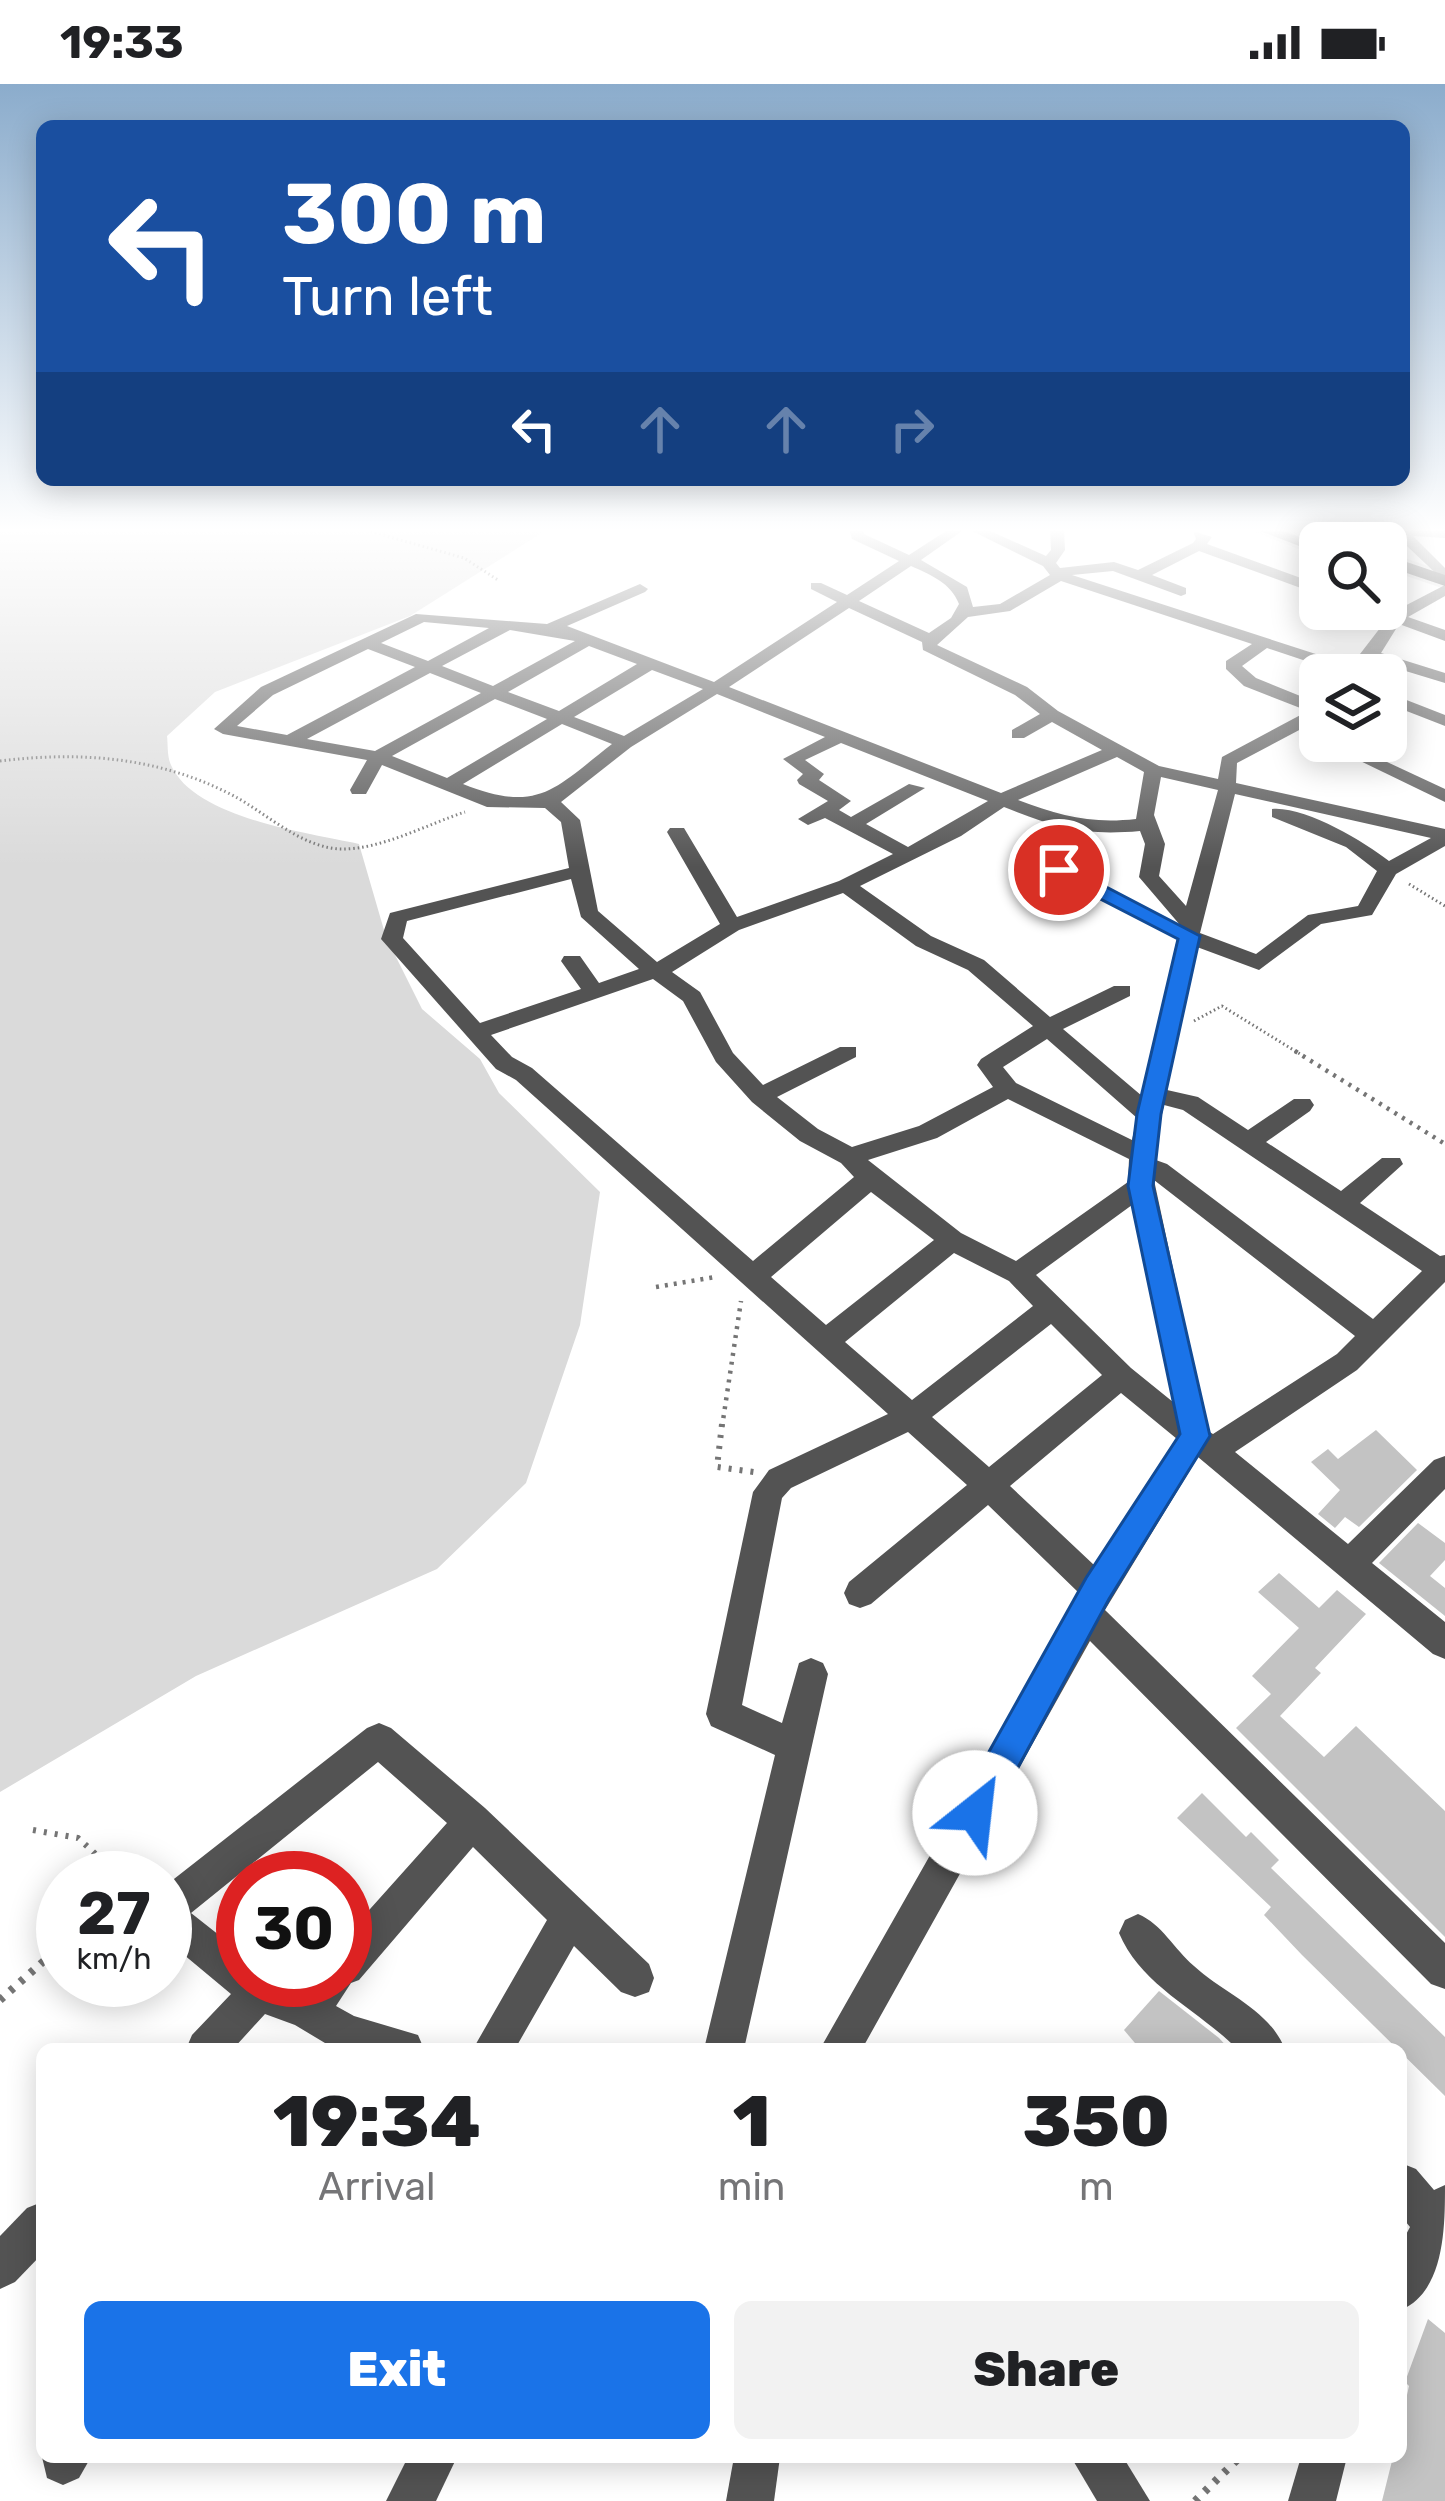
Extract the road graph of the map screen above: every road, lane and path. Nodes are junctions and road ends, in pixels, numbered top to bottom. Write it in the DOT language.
graph roads {
  1 [pos="478,642"];
  2 [pos="585,642"];
  3 [pos="593,642"];
  4 [pos="787,642"];
  5 [pos="930,642"];
  6 [pos="1253,642"];
  7 [pos="1377,642"];
  8 [pos="368,643"];
  9 [pos="1262,645"];
  10 [pos="1368,654"];
  11 [pos="1299,656"];
  12 [pos="651,663"];
  13 [pos="1407,666"];
  14 [pos="432,668"];
  15 [pos="1445,678"];
  16 [pos="716,688"];
  17 [pos="496,693"];
  18 [pos="1299,702"];
  19 [pos="1407,706"];
  20 [pos="1052,715"];
  21 [pos="560,718"];
  22 [pos="1299,721"];
  23 [pos="1445,721"];
  24 [pos="1292,724"];
  25 [pos="1299,727"];
  26 [pos="1018,734"];
  27 [pos="844,735"];
  28 [pos="290,741"];
  29 [pos="625,743"];
  30 [pos="1116,751"];
  31 [pos="378,757"];
  32 [pos="0,761"];
  33 [pos="1373,762"];
  34 [pos="1154,770"];
  35 [pos="449,785"];
  36 [pos="916,788"];
  37 [pos="359,790"];
  38 [pos="1239,793"];
  39 [pos="1445,796"];
  40 [pos="1004,799"];
  41 [pos="550,802"];
  42 [pos="494,803"];
  43 [pos="852,824"];
  44 [pos="1150,824"];
  45 [pos="677,832"];
  46 [pos="1445,837"];
  47 [pos="909,855"];
  48 [pos="1069,865"];
  49 [pos="1388,870"];
  50 [pos="580,871"];
  51 [pos="846,885"];
  52 [pos="1445,906"];
  53 [pos="732,926"];
  54 [pos="1190,930"];
  55 [pos="572,961"];
  56 [pos="659,970"];
  57 [pos="1122,991"];
  58 [pos="595,992"];
  59 [pos="1190,1022"];
  60 [pos="1050,1026"];
  61 [pos="476,1032"];
  62 [pos="848,1052"];
  63 [pos="1008,1089"];
  64 [pos="760,1096"];
  65 [pos="1152,1104"];
  66 [pos="1302,1105"];
  67 [pos="1249,1141"];
  68 [pos="1445,1144"];
  69 [pos="850,1157"];
  70 [pos="1391,1164"];
  71 [pos="1141,1169"];
  72 [pos="870,1178"];
  73 [pos="1343,1203"];
  74 [pos="952,1240"];
  75 [pos="1442,1267"];
  76 [pos="1018,1274"];
  77 [pos="749,1280"];
  78 [pos="656,1287"];
  79 [pos="1051,1308"];
  80 [pos="1375,1336"];
  81 [pos="826,1341"];
  82 [pos="1120,1376"];
  83 [pos="911,1418"];
  84 [pos="1204,1443"];
  85 [pos="1445,1468"];
  86 [pos="780,1479"];
  87 [pos="990,1487"];
  88 [pos="1349,1564"];
  89 [pos="860,1593"];
  90 [pos="1092,1602"];
  91 [pos="1445,1643"];
  92 [pos="811,1675"];
  93 [pos="793,1746"];
  94 [pos="472,1822"];
  95 [pos="33,1830"];
  96 [pos="92,1851"];
  97 [pos="192,1890"];
  98 [pos="570,1917"];
  99 [pos="1138,1933"];
  100 [pos="192,1935"];
  101 [pos="372,1935"];
  102 [pos="216,1956"];
  103 [pos="36,1968"];
  104 [pos="1445,1970"];
  105 [pos="635,1978"];
  106 [pos="0,2000"];
  107 [pos="234,2007"];
  108 [pos="328,2007"];
  109 [pos="210,2043"];
  110 [pos="381,2043"];
  111 [pos="496,2043"];
  112 [pos="725,2043"];
  113 [pos="843,2043"];
  114 [pos="1259,2043"];
  115 [pos="1407,2189"];
  116 [pos="1440,2215"];
  117 [pos="36,2229"];
  118 [pos="0,2267"];
  119 [pos="1407,2277"];
  120 [pos="431,2463"];
  121 [pos="757,2463"];
  122 [pos="1098,2463"];
  123 [pos="1234,2463"];
  124 [pos="1322,2463"];
  125 [pos="410,2501"];
  126 [pos="750,2501"];
  127 [pos="1126,2501"];
  128 [pos="1195,2501"];
  129 [pos="1312,2501"];
  1 -- 14 [label="street"];
  2 -- 17 [label="street"];
  3 -- 12 [label="street"];
  4 -- 16 [label="street"];
  5 -- 20 [label="street"];
  6 -- 9 [label="street"];
  7 -- 10 [label="street"];
  8 -- 14 [label="street"];
  8 -- 28 [label="street"];
  9 -- 11 [label="street"];
  9 -- 18 [label="street"];
  12 -- 16 [label="street"];
  12 -- 21 [label="street"];
  13 -- 15 [label="street"];
  14 -- 17 [label="street"];
  14 -- 28 [label="street"];
  16 -- 27 [label="street"];
  16 -- 29 [label="street"];
  17 -- 21 [label="street"];
  17 -- 31 [label="street"];
  19 -- 23 [label="street"];
  20 -- 26 [label="street"];
  20 -- 30 [label="street"];
  21 -- 29 [label="street"];
  21 -- 35 [label="street"];
  22 -- 24 [label="street"];
  24 -- 25 [label="street"];
  24 -- 38 [label="street"];
  27 -- 40 [label="street"];
  27 -- 43 [label="street"];
  28 -- 31 [label="street"];
  29 -- 41 [label="street"];
  30 -- 34 [label="street"];
  30 -- 40 [label="street"];
  31 -- 35 [label="street"];
  31 -- 37 [label="street"];
  32 -- 42 [label="path"];
  33 -- 39 [label="street"];
  34 -- 38 [label="street"];
  34 -- 44 [label="street"];
  35 -- 42 [label="street"];
  36 -- 43 [label="street"];
  38 -- 46 [label="street"];
  38 -- 49 [label="street"];
  38 -- 54 [label="street"];
  40 -- 44 [label="street"];
  40 -- 47 [label="street"];
  41 -- 42 [label="street"];
  41 -- 50 [label="street"];
  43 -- 47 [label="street"];
  44 -- 54 [label="street"];
  45 -- 53 [label="street"];
  46 -- 49 [label="street"];
  47 -- 51 [label="street"];
  48 -- 54 [label="street"];
  49 -- 52 [label="path"];
  49 -- 54 [label="street"];
  50 -- 56 [label="street"];
  50 -- 61 [label="street"];
  51 -- 53 [label="street"];
  51 -- 60 [label="street"];
  53 -- 56 [label="street"];
  54 -- 65 [label="street"];
  55 -- 58 [label="street"];
  56 -- 58 [label="street"];
  56 -- 64 [label="street"];
  57 -- 60 [label="street"];
  58 -- 61 [label="street"];
  59 -- 68 [label="path"];
  60 -- 63 [label="street"];
  60 -- 65 [label="street"];
  61 -- 77 [label="street"];
  62 -- 64 [label="street"];
  63 -- 69 [label="street"];
  63 -- 71 [label="street"];
  64 -- 69 [label="street"];
  65 -- 67 [label="street"];
  65 -- 71 [label="street"];
  66 -- 67 [label="street"];
  67 -- 73 [label="street"];
  69 -- 72 [label="street"];
  70 -- 73 [label="street"];
  71 -- 76 [label="street"];
  71 -- 80 [label="street"];
  71 -- 84 [label="street"];
  72 -- 74 [label="street"];
  72 -- 77 [label="street"];
  73 -- 75 [label="street"];
  74 -- 76 [label="street"];
  74 -- 81 [label="street"];
  75 -- 80 [label="street"];
  76 -- 79 [label="street"];
  77 -- 78 [label="path"];
  77 -- 81 [label="street"];
  77 -- 86 [label="path"];
  79 -- 82 [label="street"];
  79 -- 83 [label="street"];
  80 -- 84 [label="street"];
  81 -- 83 [label="street"];
  82 -- 84 [label="street"];
  82 -- 87 [label="street"];
  83 -- 86 [label="street"];
  83 -- 87 [label="street"];
  84 -- 88 [label="street"];
  84 -- 90 [label="street"];
  85 -- 88 [label="street"];
  86 -- 93 [label="street"];
  87 -- 89 [label="street"];
  87 -- 90 [label="street"];
  88 -- 91 [label="street"];
  90 -- 104 [label="street"];
  90 -- 113 [label="street"];
  92 -- 93 [label="street"];
  93 -- 112 [label="street"];
  94 -- 97 [label="street"];
  94 -- 98 [label="street"];
  94 -- 101 [label="street"];
  95 -- 96 [label="path"];
  98 -- 105 [label="street"];
  98 -- 111 [label="street"];
  99 -- 114 [label="street"];
  100 -- 102 [label="street"];
  103 -- 106 [label="path"];
  107 -- 109 [label="street"];
  108 -- 110 [label="street"];
  115 -- 116 [label="street"];
  116 -- 119 [label="street"];
  117 -- 118 [label="street"];
  120 -- 125 [label="street"];
  121 -- 126 [label="street"];
  122 -- 127 [label="street"];
  123 -- 128 [label="path"];
  124 -- 129 [label="street"];
}
